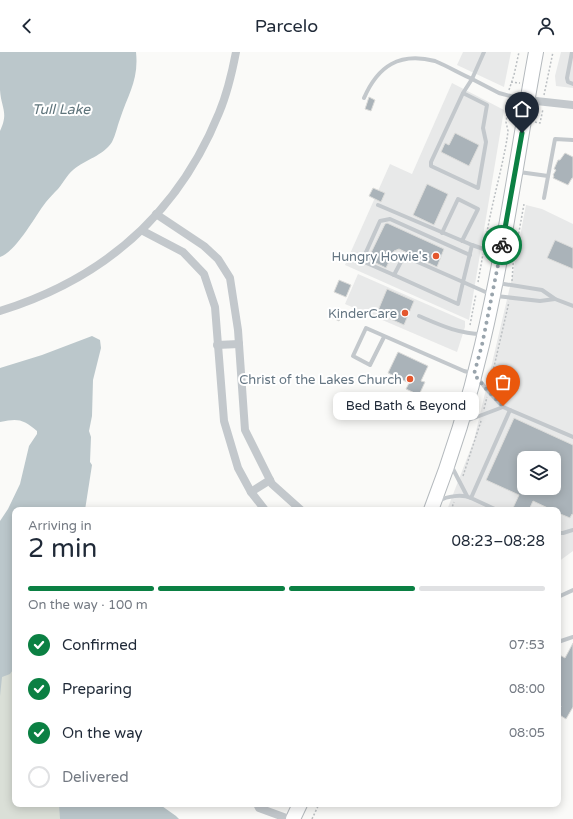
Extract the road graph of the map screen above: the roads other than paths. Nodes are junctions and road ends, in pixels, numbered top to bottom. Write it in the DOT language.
graph roads {
  1 [pos="236,52"];
  2 [pos="484,52"];
  3 [pos="536,52"];
  4 [pos="572,52"];
  5 [pos="472,79"];
  6 [pos="573,84"];
  7 [pos="463,93"];
  8 [pos="364,98"];
  9 [pos="527,100"];
  10 [pos="573,105"];
  11 [pos="573,140"];
  12 [pos="515,171"];
  13 [pos="548,176"];
  14 [pos="544,198"];
  15 [pos="378,205"];
  16 [pos="156,214"];
  17 [pos="143,230"];
  18 [pos="442,233"];
  19 [pos="462,241"];
  20 [pos="472,245"];
  21 [pos="500,254"];
  22 [pos="470,255"];
  23 [pos="394,275"];
  24 [pos="463,282"];
  25 [pos="494,289"];
  26 [pos="555,299"];
  27 [pos="573,306"];
  28 [pos="0,311"];
  29 [pos="419,316"];
  30 [pos="485,334"];
  31 [pos="384,336"];
  32 [pos="239,344"];
  33 [pos="217,345"];
  34 [pos="474,374"];
  35 [pos="503,406"];
  36 [pos="510,410"];
  37 [pos="462,423"];
  38 [pos="573,437"];
  39 [pos="449,462"];
  40 [pos="270,480"];
  41 [pos="250,492"];
  42 [pos="469,497"];
  43 [pos="262,507"];
  44 [pos="298,507"];
  45 [pos="432,507"];
  46 [pos="491,507"];
  47 [pos="573,530"];
  48 [pos="561,533"];
  49 [pos="573,590"];
  50 [pos="561,595"];
  51 [pos="573,637"];
  52 [pos="561,641"];
  53 [pos="258,807"];
  54 [pos="297,807"];
  55 [pos="289,819"];
  56 [pos="293,819"];
  1 -- 16 [label="street"];
  2 -- 5 [label="lane"];
  3 -- 9 [label="highway"];
  4 -- 6 [label="lane"];
  5 -- 7 [label="lane"];
  5 -- 8 [label="lane"];
  5 -- 9 [label="lane"];
  7 -- 7 [label="lane"];
  9 -- 10 [label="street"];
  9 -- 12 [label="highway"];
  11 -- 13 [label="lane"];
  12 -- 13 [label="lane"];
  12 -- 21 [label="highway"];
  13 -- 14 [label="lane"];
  15 -- 18 [label="lane"];
  16 -- 17 [label="street"];
  16 -- 32 [label="street"];
  17 -- 28 [label="street"];
  17 -- 33 [label="street"];
  18 -- 19 [label="lane"];
  18 -- 19 [label="lane"];
  19 -- 20 [label="lane"];
  20 -- 21 [label="lane"];
  20 -- 22 [label="lane"];
  21 -- 25 [label="highway"];
  22 -- 23 [label="lane"];
  22 -- 24 [label="lane"];
  23 -- 24 [label="lane"];
  23 -- 24 [label="lane"];
  24 -- 25 [label="lane"];
  25 -- 26 [label="lane"];
  25 -- 26 [label="lane"];
  25 -- 30 [label="highway"];
  26 -- 27 [label="lane"];
  29 -- 30 [label="lane"];
  30 -- 34 [label="highway"];
  31 -- 31 [label="lane"];
  31 -- 34 [label="lane"];
  32 -- 33 [label="street"];
  32 -- 40 [label="street"];
  33 -- 41 [label="street"];
  34 -- 35 [label="lane"];
  34 -- 37 [label="highway"];
  35 -- 36 [label="lane"];
  35 -- 37 [label="lane"];
  36 -- 38 [label="lane"];
  36 -- 42 [label="lane"];
  37 -- 39 [label="highway"];
  39 -- 42 [label="lane"];
  39 -- 45 [label="highway"];
  40 -- 41 [label="street"];
  40 -- 44 [label="street"];
  41 -- 43 [label="street"];
  42 -- 45 [label="lane"];
  42 -- 46 [label="lane"];
  47 -- 48 [label="lane"];
  49 -- 50 [label="lane"];
  51 -- 52 [label="lane"];
  53 -- 55 [label="street"];
  54 -- 56 [label="highway"];
}
